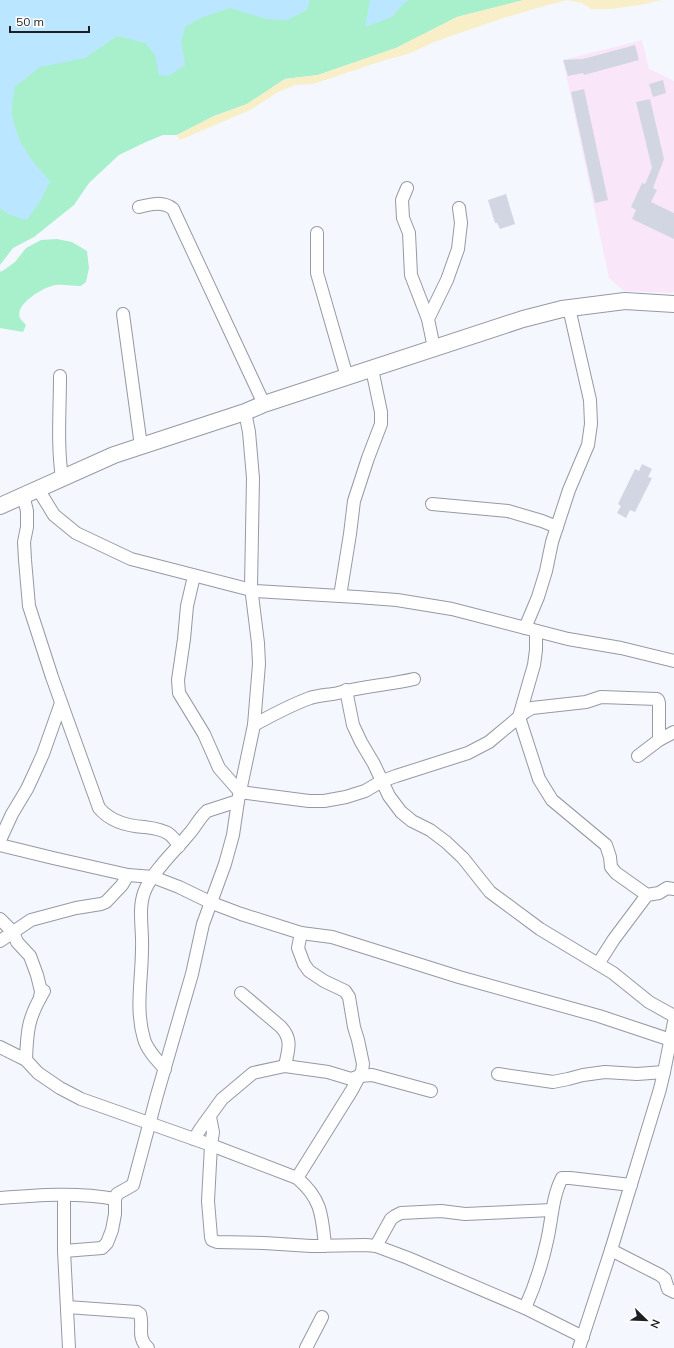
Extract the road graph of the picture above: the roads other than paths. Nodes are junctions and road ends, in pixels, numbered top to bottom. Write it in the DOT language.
graph roads {
  1 [pos="407,188"];
  2 [pos="139,207"];
  3 [pos="459,208"];
  4 [pos="317,233"];
  5 [pos="674,304"];
  6 [pos="570,308"];
  7 [pos="123,314"];
  8 [pos="428,319"];
  9 [pos="434,348"];
  10 [pos="372,369"];
  11 [pos="60,376"];
  12 [pos="347,377"];
  13 [pos="264,404"];
  14 [pos="245,412"];
  15 [pos="141,446"];
  16 [pos="62,478"];
  17 [pos="38,489"];
  18 [pos="23,496"];
  19 [pos="432,504"];
  20 [pos="0,506"];
  21 [pos="557,527"];
  22 [pos="194,576"];
  23 [pos="252,591"];
  24 [pos="340,596"];
  25 [pos="530,629"];
  26 [pos="674,661"];
  27 [pos="414,679"];
  28 [pos="346,690"];
  29 [pos="62,703"];
  30 [pos="519,717"];
  31 [pos="254,725"];
  32 [pos="674,732"];
  33 [pos="659,740"];
  34 [pos="638,756"];
  35 [pos="382,781"];
  36 [pos="239,797"];
  37 [pos="0,840"];
  38 [pos="0,845"];
  39 [pos="179,846"];
  40 [pos="128,875"];
  41 [pos="153,877"];
  42 [pos="674,889"];
  43 [pos="647,895"];
  44 [pos="212,903"];
  45 [pos="0,919"];
  46 [pos="13,932"];
  47 [pos="301,932"];
  48 [pos="0,941"];
  49 [pos="598,964"];
  50 [pos="48,986"];
  51 [pos="241,993"];
  52 [pos="40,998"];
  53 [pos="674,1016"];
  54 [pos="674,1022"];
  55 [pos="672,1040"];
  56 [pos="0,1047"];
  57 [pos="26,1060"];
  58 [pos="285,1066"];
  59 [pos="165,1068"];
  60 [pos="664,1072"];
  61 [pos="498,1074"];
  62 [pos="360,1076"];
  63 [pos="431,1091"];
  64 [pos="210,1117"];
  65 [pos="150,1123"];
  66 [pos="194,1139"];
  67 [pos="211,1145"];
  68 [pos="297,1178"];
  69 [pos="631,1185"];
  70 [pos="64,1195"];
  71 [pos="0,1198"];
  72 [pos="115,1199"];
  73 [pos="552,1210"];
  74 [pos="325,1246"];
  75 [pos="376,1246"];
  76 [pos="611,1250"];
  77 [pos="64,1251"];
  78 [pos="674,1292"];
  79 [pos="67,1307"];
  80 [pos="525,1308"];
  81 [pos="322,1317"];
  82 [pos="581,1342"];
  83 [pos="69,1348"];
  84 [pos="148,1348"];
  85 [pos="306,1348"];
  1 -- 8 [label="street"];
  2 -- 13 [label="street"];
  3 -- 8 [label="street"];
  4 -- 12 [label="street"];
  5 -- 6 [label="main road"];
  6 -- 9 [label="main road"];
  6 -- 21 [label="street"];
  7 -- 15 [label="street"];
  8 -- 9 [label="street"];
  9 -- 10 [label="main road"];
  10 -- 12 [label="main road"];
  10 -- 24 [label="street"];
  11 -- 16 [label="street"];
  12 -- 13 [label="main road"];
  13 -- 14 [label="main road"];
  14 -- 15 [label="main road"];
  14 -- 23 [label="street"];
  15 -- 16 [label="main road"];
  16 -- 17 [label="main road"];
  17 -- 18 [label="main road"];
  17 -- 22 [label="street"];
  18 -- 20 [label="main road"];
  18 -- 29 [label="street"];
  19 -- 21 [label="street"];
  21 -- 25 [label="street"];
  22 -- 23 [label="street"];
  22 -- 36 [label="street"];
  23 -- 24 [label="street"];
  23 -- 31 [label="street"];
  24 -- 25 [label="street"];
  25 -- 26 [label="street"];
  25 -- 30 [label="street"];
  27 -- 28 [label="street"];
  28 -- 31 [label="street"];
  28 -- 35 [label="street"];
  29 -- 37 [label="street"];
  29 -- 39 [label="street"];
  30 -- 33 [label="street"];
  30 -- 35 [label="street"];
  30 -- 43 [label="street"];
  31 -- 36 [label="street"];
  32 -- 33 [label="street"];
  33 -- 34 [label="street"];
  35 -- 36 [label="street"];
  35 -- 49 [label="street"];
  36 -- 39 [label="street"];
  36 -- 44 [label="street"];
  38 -- 40 [label="street"];
  39 -- 41 [label="street"];
  40 -- 41 [label="street"];
  40 -- 46 [label="street"];
  41 -- 44 [label="street"];
  41 -- 59 [label="street"];
  42 -- 43 [label="street"];
  43 -- 49 [label="street"];
  44 -- 47 [label="street"];
  44 -- 59 [label="street"];
  45 -- 46 [label="street"];
  46 -- 48 [label="street"];
  46 -- 52 [label="street"];
  47 -- 55 [label="street"];
  47 -- 62 [label="street"];
  49 -- 53 [label="street"];
  50 -- 52 [label="street"];
  51 -- 58 [label="street"];
  52 -- 57 [label="street"];
  54 -- 55 [label="street"];
  55 -- 60 [label="street"];
  56 -- 57 [label="street"];
  57 -- 65 [label="street"];
  58 -- 62 [label="street"];
  58 -- 64 [label="street"];
  59 -- 65 [label="street"];
  60 -- 61 [label="street"];
  60 -- 69 [label="street"];
  62 -- 63 [label="street"];
  62 -- 68 [label="street"];
  64 -- 66 [label="street"];
  64 -- 67 [label="street"];
  65 -- 66 [label="street"];
  65 -- 72 [label="street"];
  66 -- 67 [label="street"];
  67 -- 68 [label="street"];
  67 -- 74 [label="street"];
  68 -- 74 [label="street"];
  69 -- 73 [label="street"];
  69 -- 76 [label="street"];
  70 -- 71 [label="street"];
  70 -- 72 [label="street"];
  70 -- 77 [label="street"];
  72 -- 77 [label="street"];
  73 -- 75 [label="street"];
  73 -- 80 [label="street"];
  74 -- 75 [label="street"];
  75 -- 80 [label="street"];
  76 -- 78 [label="street"];
  76 -- 82 [label="street"];
  77 -- 79 [label="street"];
  79 -- 83 [label="street"];
  79 -- 84 [label="street"];
  80 -- 82 [label="street"];
  81 -- 85 [label="street"];
}
